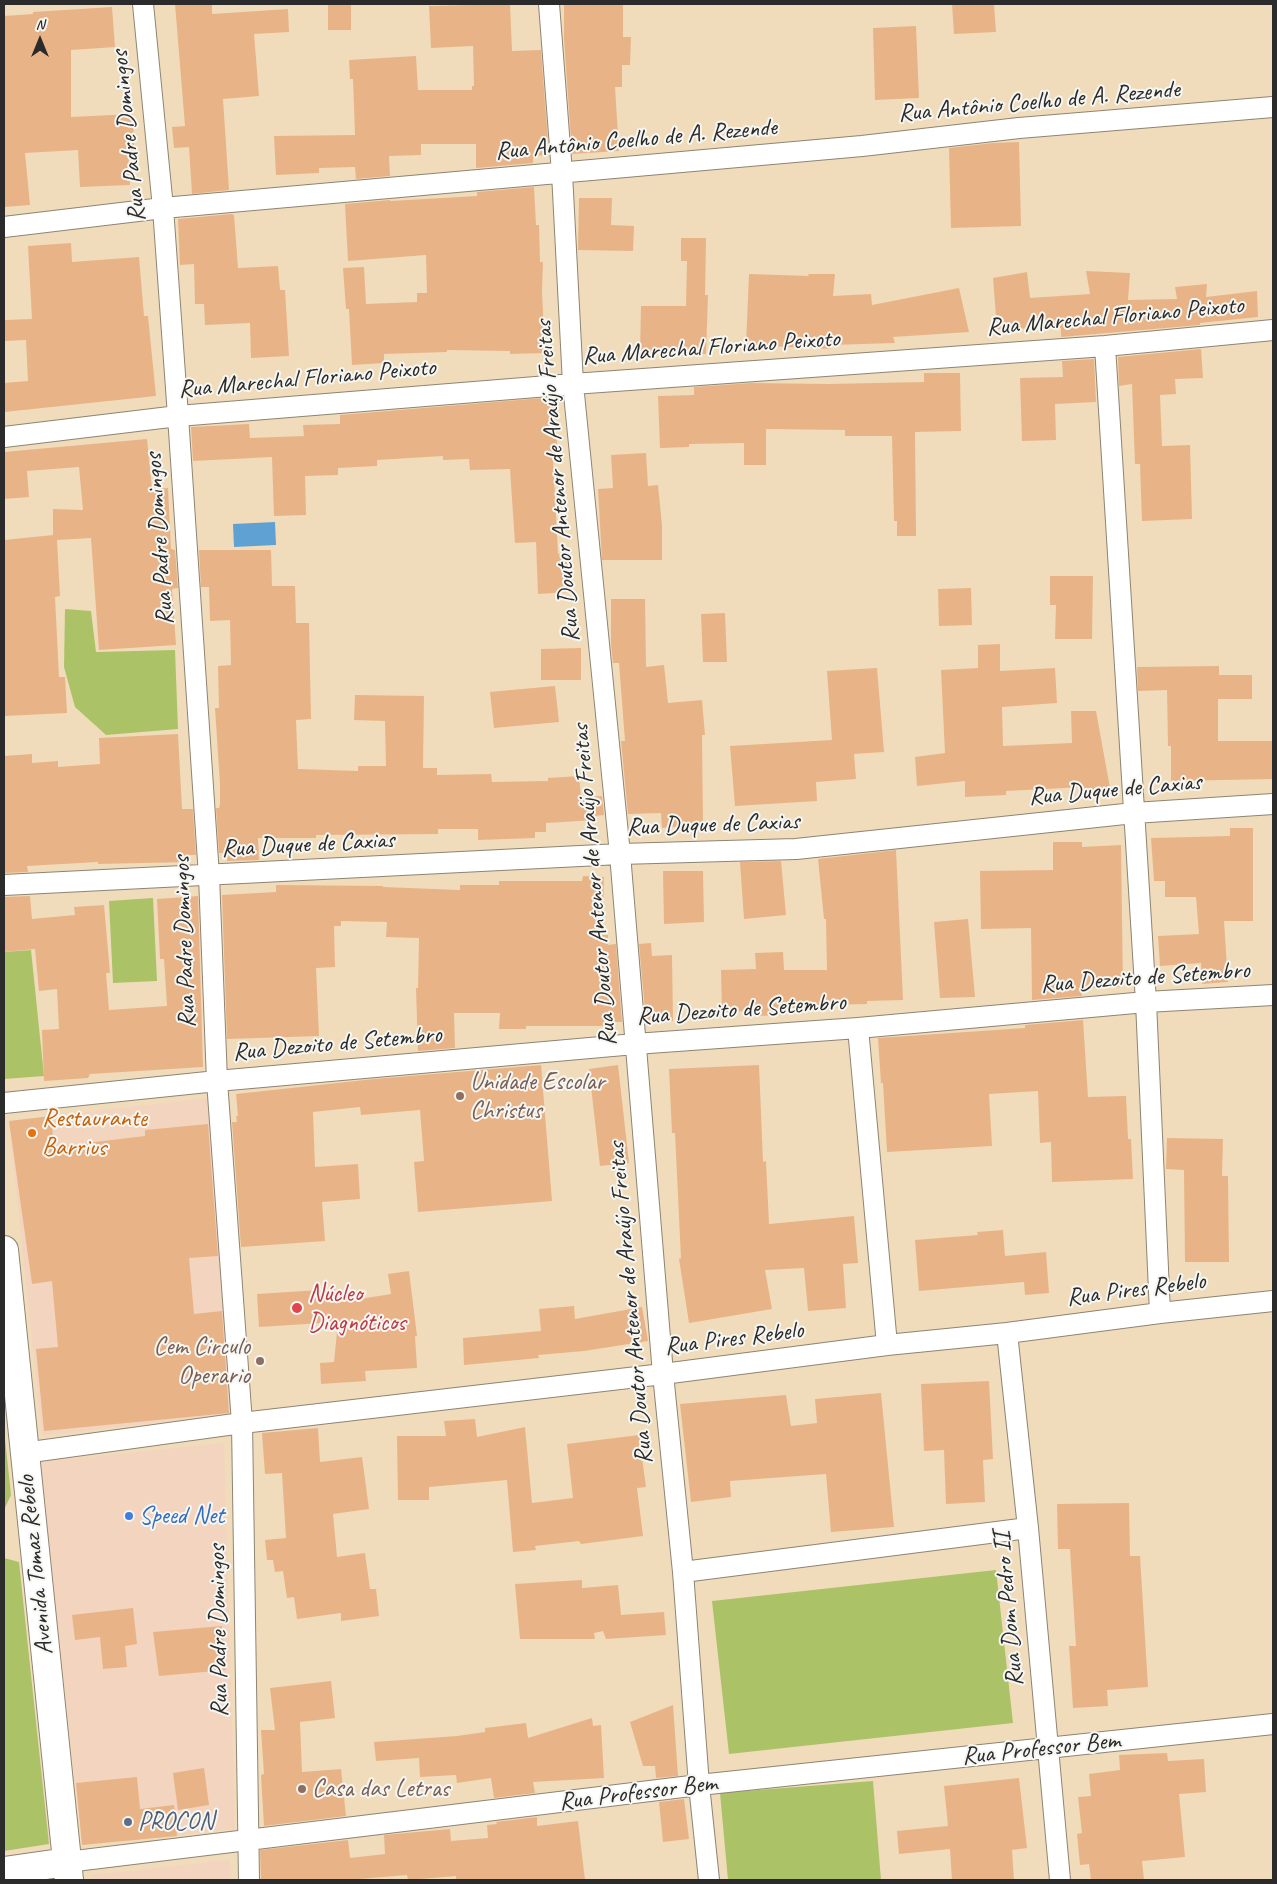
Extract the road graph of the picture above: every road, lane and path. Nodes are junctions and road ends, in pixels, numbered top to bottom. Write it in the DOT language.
graph roads {
  1 [pos="143,4"];
  2 [pos="549,4"];
  3 [pos="1273,107"];
  4 [pos="562,173"];
  5 [pos="163,208"];
  6 [pos="4,228"];
  7 [pos="1273,330"];
  8 [pos="1104,346"];
  9 [pos="573,384"];
  10 [pos="178,416"];
  11 [pos="4,437"];
  12 [pos="1273,804"];
  13 [pos="1134,813"];
  14 [pos="620,854"];
  15 [pos="210,876"];
  16 [pos="4,886"];
  17 [pos="1273,995"];
  18 [pos="1146,1002"];
  19 [pos="858,1028"];
  20 [pos="635,1044"];
  21 [pos="217,1082"];
  22 [pos="4,1103"];
  23 [pos="4,1250"];
  24 [pos="1273,1300"];
  25 [pos="1160,1313"];
  26 [pos="1007,1333"];
  27 [pos="887,1345"];
  28 [pos="663,1374"];
  29 [pos="242,1423"];
  30 [pos="24,1453"];
  31 [pos="1028,1528"];
  32 [pos="683,1572"];
  33 [pos="1273,1724"];
  34 [pos="1049,1748"];
  35 [pos="699,1785"];
  36 [pos="249,1839"];
  37 [pos="4,1871"];
  38 [pos="68,1871"];
  39 [pos="249,1880"];
  40 [pos="709,1880"];
  41 [pos="1060,1880"];
  1 -- 5 [label="street, Rua Padre Domingos"];
  2 -- 4 [label="street, Rua Doutor Antenor de Araújo Freitas"];
  3 -- 4 [label="street, Rua Antônio Coelho de A. Rezende"];
  4 -- 5 [label="street, Rua Antônio Coelho de A. Rezende"];
  4 -- 9 [label="street, Rua Doutor Antenor de Araújo Freitas"];
  5 -- 6 [label="street, Rua Antônio Coelho de A. Rezende"];
  5 -- 10 [label="street, Rua Padre Domingos"];
  7 -- 8 [label="street, Rua Marechal Floriano Peixoto"];
  8 -- 9 [label="street, Rua Marechal Floriano Peixoto"];
  8 -- 13 [label="street"];
  9 -- 10 [label="street, Rua Marechal Floriano Peixoto"];
  9 -- 14 [label="street, Rua Doutor Antenor de Araújo Freitas"];
  10 -- 11 [label="street, Rua Marechal Floriano Peixoto"];
  10 -- 15 [label="street, Rua Padre Domingos"];
  12 -- 13 [label="street, Rua Duque de Caxias"];
  13 -- 14 [label="street, Rua Duque de Caxias"];
  13 -- 18 [label="street"];
  14 -- 15 [label="street, Rua Duque de Caxias"];
  14 -- 20 [label="street, Rua Doutor Antenor de Araújo Freitas"];
  15 -- 16 [label="street, Rua Duque de Caxias"];
  15 -- 21 [label="street, Rua Padre Domingos"];
  17 -- 18 [label="street, Rua Dezoito de Setembro"];
  18 -- 19 [label="street, Rua Dezoito de Setembro"];
  18 -- 25 [label="street"];
  19 -- 20 [label="street, Rua Dezoito de Setembro"];
  19 -- 27 [label="street"];
  20 -- 21 [label="street, Rua Dezoito de Setembro"];
  20 -- 28 [label="street, Rua Doutor Antenor de Araújo Freitas"];
  21 -- 22 [label="street, Rua Dezoito de Setembro"];
  21 -- 29 [label="street, Rua Padre Domingos"];
  23 -- 30 [label="main road, Avenida Tomaz Rebelo"];
  24 -- 25 [label="street, Rua Pires Rebelo"];
  25 -- 26 [label="street, Rua Pires Rebelo"];
  26 -- 27 [label="street, Rua Pires Rebelo"];
  26 -- 31 [label="street, Rua Dom Pedro II"];
  27 -- 28 [label="street, Rua Pires Rebelo"];
  28 -- 29 [label="street, Rua Pires Rebelo"];
  28 -- 32 [label="street, Rua Doutor Antenor de Araújo Freitas"];
  29 -- 30 [label="street, Rua Pires Rebelo"];
  29 -- 36 [label="street, Rua Padre Domingos"];
  30 -- 38 [label="main road, Avenida Tomaz Rebelo"];
  31 -- 32 [label="street"];
  31 -- 34 [label="street, Rua Dom Pedro II"];
  32 -- 35 [label="street, Rua Doutor Antenor de Araújo Freitas"];
  33 -- 34 [label="street, Rua Professor Bem"];
  34 -- 35 [label="street, Rua Professor Bem"];
  34 -- 41 [label="street, Rua Dom Pedro II"];
  35 -- 36 [label="street, Rua Professor Bem"];
  35 -- 40 [label="street, Rua Doutor Antenor de Araújo Freitas"];
  36 -- 38 [label="street, Rua Professor Bem"];
  36 -- 39 [label="street, Rua Padre Domingos"];
  37 -- 38 [label="main road, Rua Professor Bem"];
}
